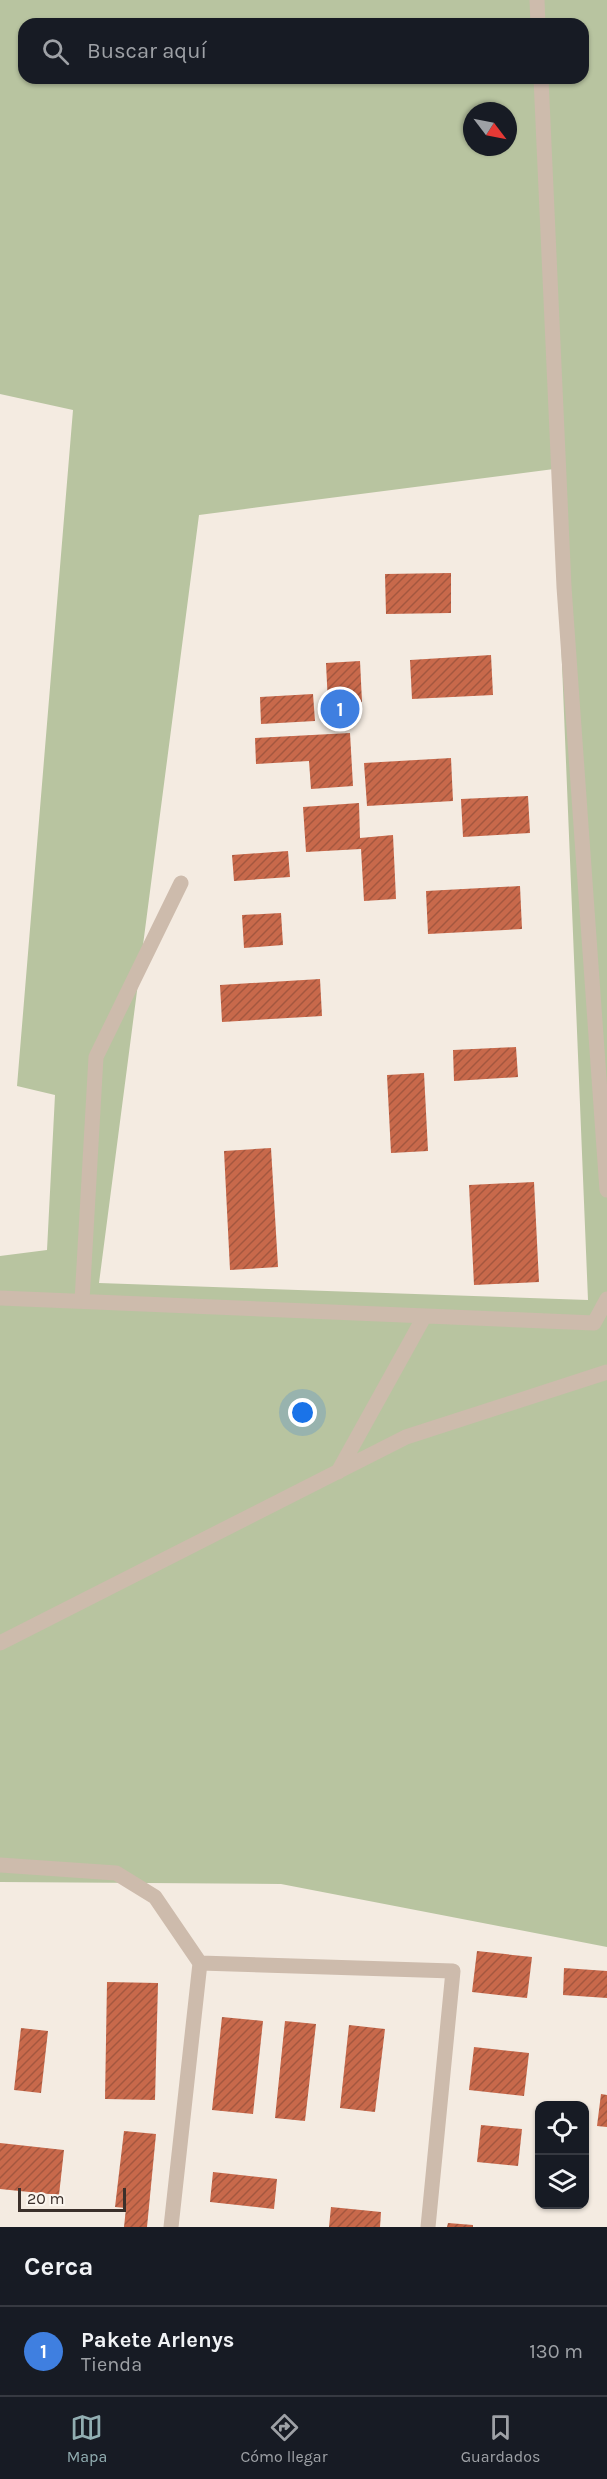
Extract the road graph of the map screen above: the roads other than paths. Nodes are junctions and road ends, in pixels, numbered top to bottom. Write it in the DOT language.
graph roads {
  1 [pos="537,0"];
  2 [pos="538,18"];
  3 [pos="541,84"];
  4 [pos="181,883"];
  5 [pos="607,1190"];
  6 [pos="0,1298"];
  7 [pos="607,1299"];
  8 [pos="82,1302"];
  9 [pos="423,1317"];
  10 [pos="607,1372"];
  11 [pos="338,1472"];
  12 [pos="0,1643"];
  13 [pos="0,1864"];
  14 [pos="200,1963"];
  15 [pos="171,2227"];
  16 [pos="428,2227"];
  1 -- 2 [label="street"];
  3 -- 5 [label="street"];
  4 -- 8 [label="street"];
  6 -- 8 [label="street"];
  7 -- 9 [label="street"];
  8 -- 9 [label="street"];
  9 -- 11 [label="street"];
  10 -- 11 [label="street"];
  11 -- 12 [label="street"];
  13 -- 14 [label="street"];
  14 -- 15 [label="street"];
  14 -- 16 [label="street"];
}
